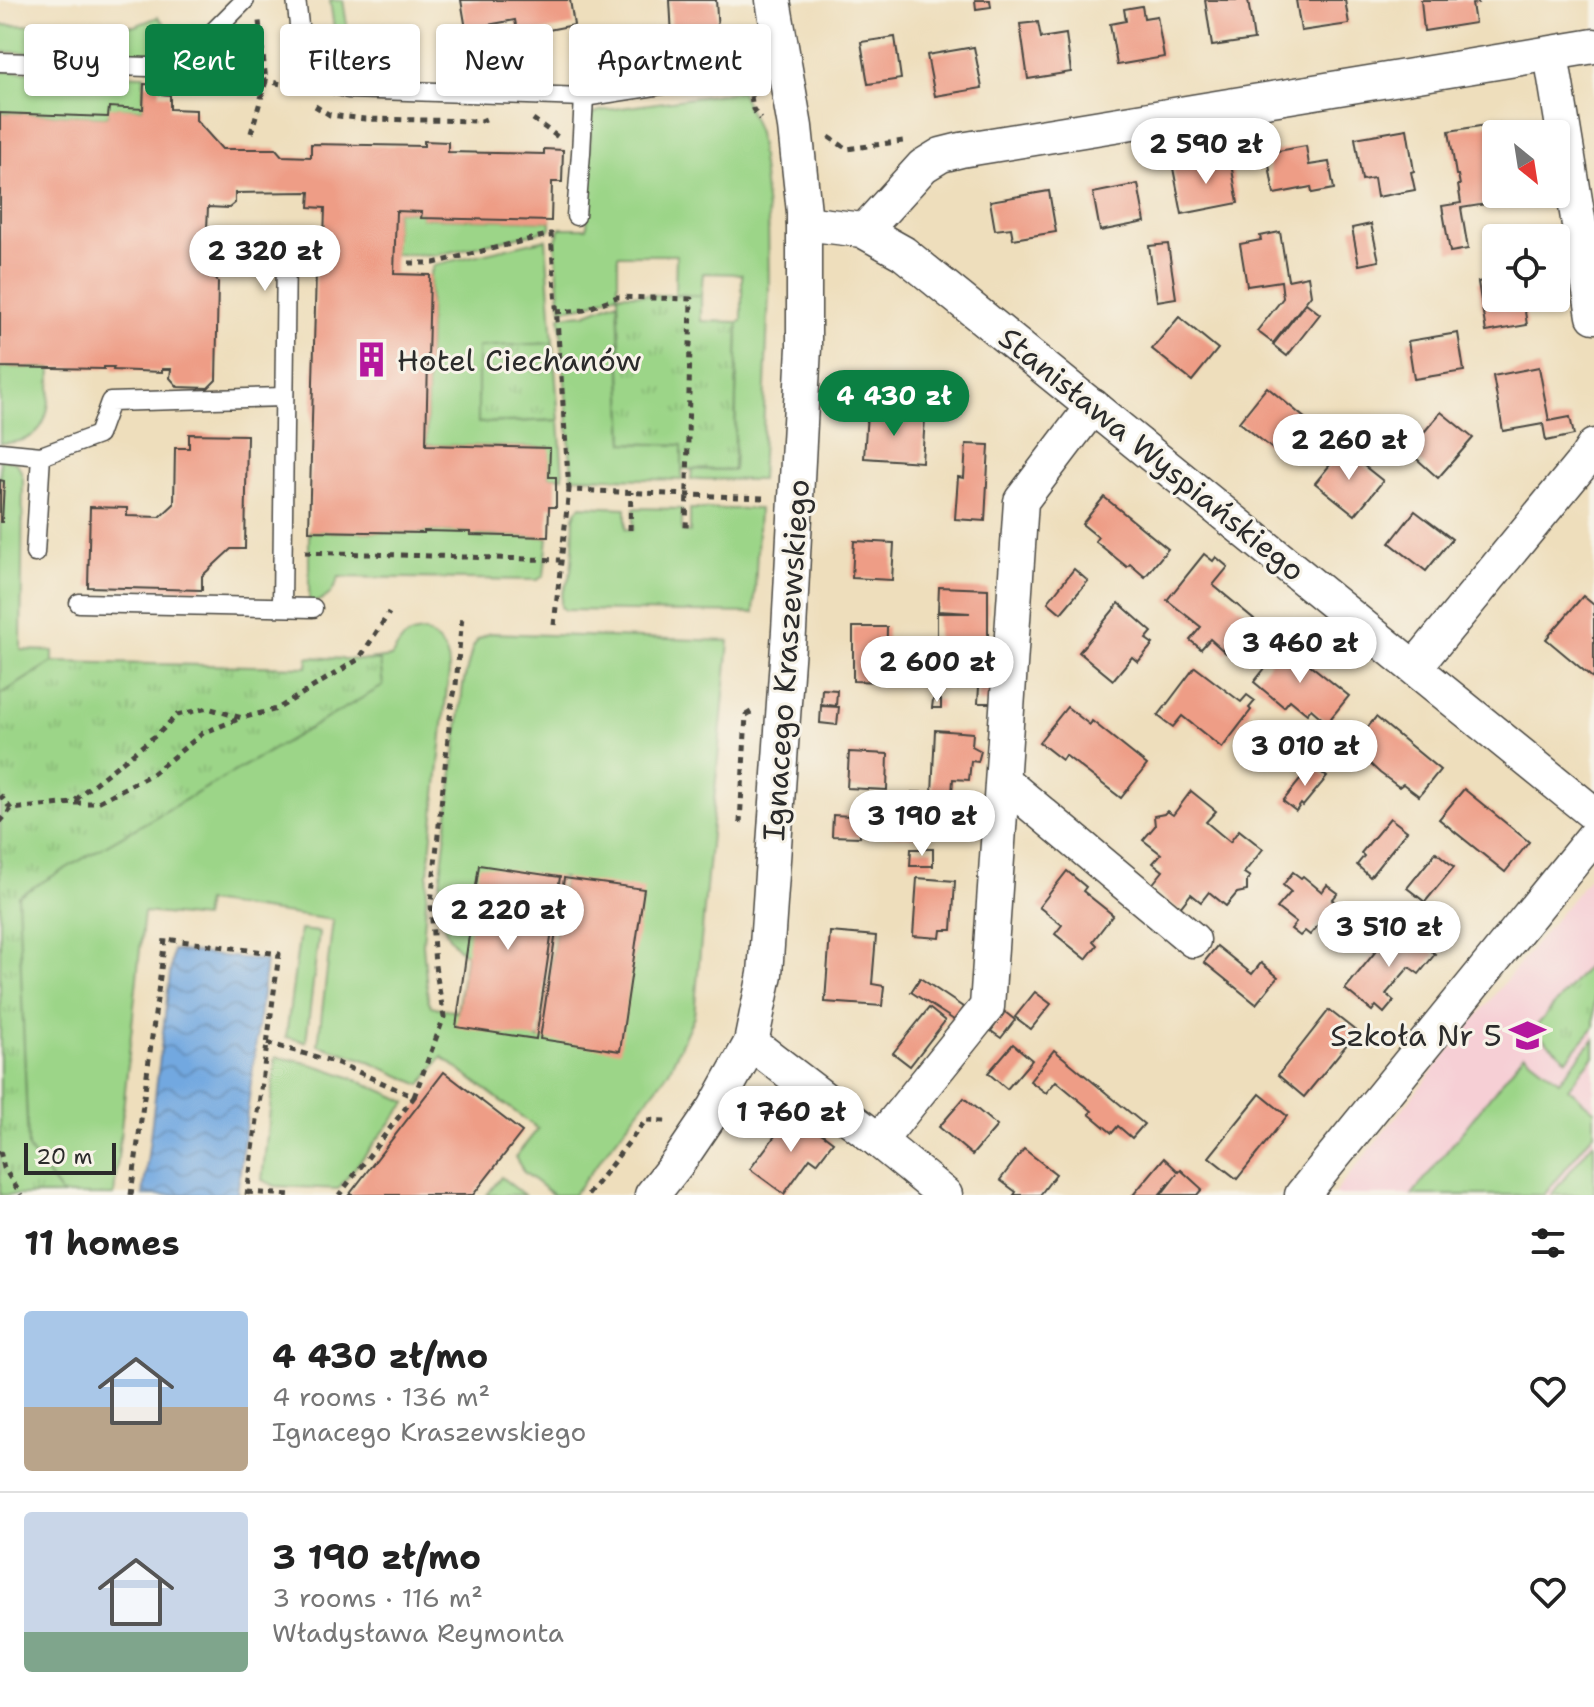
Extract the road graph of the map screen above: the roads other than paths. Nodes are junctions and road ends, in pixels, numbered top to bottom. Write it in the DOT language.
graph roads {
  1 [pos="245,0"];
  2 [pos="296,0"];
  3 [pos="773,0"];
  4 [pos="1594,46"];
  5 [pos="1551,54"];
  6 [pos="0,62"];
  7 [pos="785,66"];
  8 [pos="584,97"];
  9 [pos="576,216"];
  10 [pos="804,223"];
  11 [pos="864,231"];
  12 [pos="286,250"];
  13 [pos="1594,316"];
  14 [pos="284,397"];
  15 [pos="1093,406"];
  16 [pos="0,452"];
  17 [pos="41,456"];
  18 [pos="1591,458"];
  19 [pos="35,553"];
  20 [pos="79,603"];
  21 [pos="282,606"];
  22 [pos="313,608"];
  23 [pos="1415,667"];
  24 [pos="1003,781"];
  25 [pos="1594,814"];
  26 [pos="1594,836"];
  27 [pos="1193,940"];
  28 [pos="751,1043"];
  29 [pos="879,1141"];
  30 [pos="652,1195"];
  31 [pos="945,1195"];
  32 [pos="1302,1195"];
  1 -- 6 [label="lane"];
  2 -- 8 [label="lane"];
  3 -- 7 [label="street, Ignacego Kraszewskiego"];
  4 -- 5 [label="street"];
  5 -- 11 [label="street"];
  5 -- 13 [label="street"];
  7 -- 8 [label="lane"];
  7 -- 10 [label="street, Ignacego Kraszewskiego"];
  8 -- 9 [label="lane"];
  10 -- 11 [label="street, Stanisława Wyspiańskiego"];
  10 -- 28 [label="street, Ignacego Kraszewskiego"];
  11 -- 15 [label="street, Stanisława Wyspiańskiego"];
  12 -- 14 [label="lane"];
  14 -- 17 [label="lane"];
  14 -- 21 [label="lane"];
  15 -- 23 [label="street, Stanisława Wyspiańskiego"];
  15 -- 24 [label="street"];
  16 -- 17 [label="lane"];
  17 -- 19 [label="lane"];
  18 -- 23 [label="street"];
  20 -- 21 [label="lane"];
  21 -- 22 [label="lane"];
  23 -- 25 [label="street, Stanisława Wyspiańskiego"];
  24 -- 27 [label="street"];
  24 -- 29 [label="street"];
  26 -- 32 [label="street"];
  28 -- 29 [label="street"];
  28 -- 30 [label="street, Ignacego Kraszewskiego"];
  29 -- 31 [label="street"];
}
